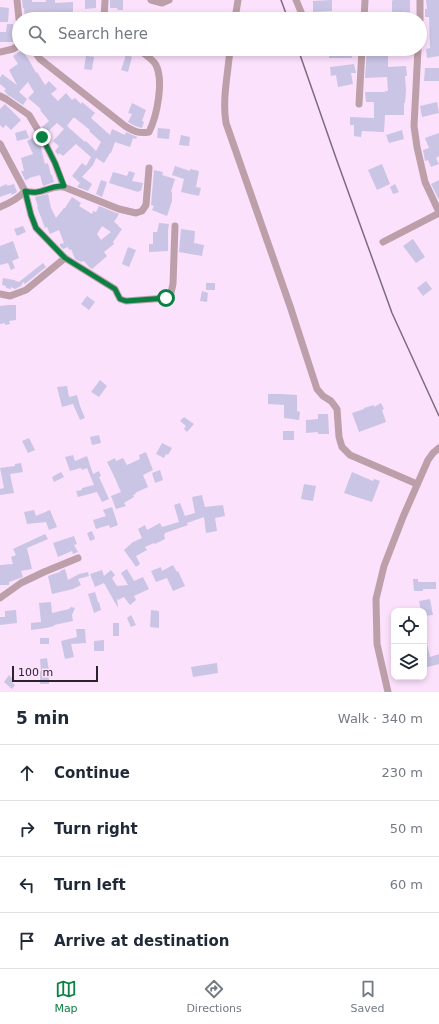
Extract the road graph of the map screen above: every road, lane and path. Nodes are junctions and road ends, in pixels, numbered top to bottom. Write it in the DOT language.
graph roads {
  1 [pos="17,0"];
  2 [pos="105,0"];
  3 [pos="151,0"];
  4 [pos="169,0"];
  5 [pos="238,0"];
  6 [pos="296,0"];
  7 [pos="365,0"];
  8 [pos="420,0"];
  9 [pos="18,12"];
  10 [pos="104,12"];
  11 [pos="235,12"];
  12 [pos="301,12"];
  13 [pos="364,12"];
  14 [pos="420,12"];
  15 [pos="12,49"];
  16 [pos="0,52"];
  17 [pos="38,56"];
  18 [pos="147,56"];
  19 [pos="229,56"];
  20 [pos="362,56"];
  21 [pos="418,56"];
  22 [pos="0,96"];
  23 [pos="359,104"];
  24 [pos="0,144"];
  25 [pos="149,168"];
  26 [pos="64,186"];
  27 [pos="25,191"];
  28 [pos="0,207"];
  29 [pos="439,213"];
  30 [pos="175,226"];
  31 [pos="383,242"];
  32 [pos="65,258"];
  33 [pos="0,294"];
  34 [pos="439,448"];
  35 [pos="417,484"];
  36 [pos="78,558"];
  37 [pos="0,598"];
  38 [pos="388,692"];
  1 -- 9 [label="street"];
  2 -- 10 [label="street"];
  3 -- 4 [label="street"];
  5 -- 11 [label="street"];
  6 -- 12 [label="street"];
  7 -- 13 [label="street"];
  8 -- 14 [label="street"];
  15 -- 16 [label="street"];
  17 -- 18 [label="street"];
  19 -- 35 [label="street"];
  20 -- 23 [label="street"];
  21 -- 29 [label="street"];
  22 -- 26 [label="street"];
  24 -- 27 [label="street"];
  25 -- 26 [label="street"];
  26 -- 27 [label="street"];
  27 -- 28 [label="street"];
  27 -- 32 [label="street"];
  29 -- 31 [label="street"];
  30 -- 32 [label="street"];
  32 -- 33 [label="street"];
  34 -- 35 [label="street"];
  35 -- 38 [label="street"];
  36 -- 37 [label="street"];
}
